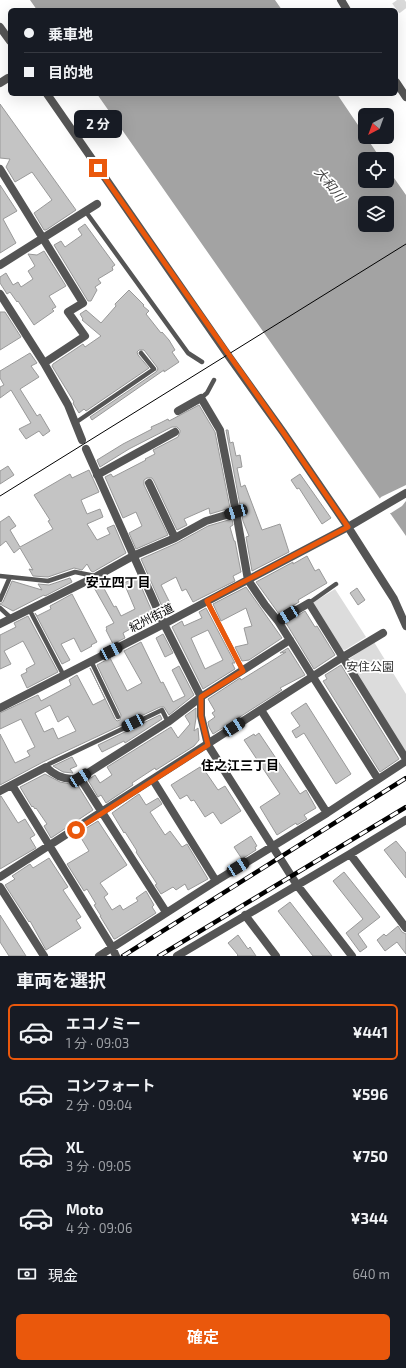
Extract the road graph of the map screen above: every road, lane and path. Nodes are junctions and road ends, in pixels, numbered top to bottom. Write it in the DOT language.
graph roads {
  1 [pos="0,26"];
  2 [pos="8,38"];
  3 [pos="8,78"];
  4 [pos="0,83"];
  5 [pos="398,85"];
  6 [pos="48,96"];
  7 [pos="406,97"];
  8 [pos="0,169"];
  9 [pos="97,204"];
  10 [pos="86,212"];
  11 [pos="43,238"];
  12 [pos="0,265"];
  13 [pos="0,294"];
  14 [pos="141,353"];
  15 [pos="202,362"];
  16 [pos="44,363"];
  17 [pos="214,380"];
  18 [pos="201,398"];
  19 [pos="178,411"];
  20 [pos="75,423"];
  21 [pos="175,432"];
  22 [pos="82,440"];
  23 [pos="86,450"];
  24 [pos="97,475"];
  25 [pos="149,483"];
  26 [pos="406,493"];
  27 [pos="236,512"];
  28 [pos="351,525"];
  29 [pos="175,538"];
  30 [pos="133,556"];
  31 [pos="0,576"];
  32 [pos="97,576"];
  33 [pos="10,578"];
  34 [pos="251,578"];
  35 [pos="336,584"];
  36 [pos="0,600"];
  37 [pos="207,601"];
  38 [pos="308,603"];
  39 [pos="0,608"];
  40 [pos="29,609"];
  41 [pos="11,618"];
  42 [pos="278,621"];
  43 [pos="0,624"];
  44 [pos="164,624"];
  45 [pos="406,626"];
  46 [pos="383,633"];
  47 [pos="290,640"];
  48 [pos="343,657"];
  49 [pos="91,662"];
  50 [pos="243,671"];
  51 [pos="64,676"];
  52 [pos="313,677"];
  53 [pos="201,697"];
  54 [pos="0,708"];
  55 [pos="261,710"];
  56 [pos="118,717"];
  57 [pos="168,722"];
  58 [pos="208,745"];
  59 [pos="406,760"];
  60 [pos="46,768"];
  61 [pos="80,778"];
  62 [pos="378,779"];
  63 [pos="153,780"];
  64 [pos="12,785"];
  65 [pos="0,791"];
  66 [pos="103,812"];
  67 [pos="327,813"];
  68 [pos="404,824"];
  69 [pos="272,846"];
  70 [pos="49,847"];
  71 [pos="350,854"];
  72 [pos="0,877"];
  73 [pos="216,880"];
  74 [pos="297,886"];
  75 [pos="0,887"];
  76 [pos="166,912"];
  77 [pos="245,915"];
  78 [pos="406,928"];
  79 [pos="112,947"];
  80 [pos="188,953"];
  81 [pos="44,956"];
  82 [pos="99,956"];
  83 [pos="116,956"];
  84 [pos="177,956"];
  85 [pos="276,956"];
  86 [pos="352,956"];
  1 -- 2 [label="street"];
  3 -- 4 [label="street"];
  5 -- 7 [label="street"];
  6 -- 28 [label="street"];
  8 -- 11 [label="street"];
  9 -- 10 [label="street"];
  10 -- 11 [label="street"];
  10 -- 15 [label="lane"];
  11 -- 12 [label="street"];
  11 -- 16 [label="street"];
  13 -- 16 [label="street"];
  14 -- 20 [label="lane"];
  16 -- 20 [label="street"];
  17 -- 18 [label="lane"];
  18 -- 19 [label="street"];
  18 -- 27 [label="street"];
  20 -- 22 [label="street"];
  21 -- 24 [label="street"];
  23 -- 24 [label="street"];
  24 -- 30 [label="street"];
  25 -- 29 [label="street"];
  26 -- 28 [label="street, 紀州街道"];
  27 -- 29 [label="street"];
  27 -- 34 [label="street"];
  28 -- 34 [label="street, 紀州街道"];
  28 -- 45 [label="street"];
  29 -- 30 [label="street"];
  30 -- 32 [label="street"];
  30 -- 44 [label="street"];
  31 -- 33 [label="lane"];
  32 -- 33 [label="lane"];
  32 -- 40 [label="street"];
  33 -- 36 [label="lane"];
  34 -- 37 [label="street, 紀州街道"];
  34 -- 42 [label="street"];
  35 -- 38 [label="lane"];
  37 -- 44 [label="street, 紀州街道"];
  37 -- 50 [label="lane"];
  38 -- 42 [label="street"];
  38 -- 48 [label="street"];
  39 -- 41 [label="lane"];
  40 -- 41 [label="street"];
  40 -- 51 [label="lane"];
  41 -- 43 [label="street"];
  42 -- 47 [label="street"];
  44 -- 49 [label="street, 紀州街道"];
  44 -- 53 [label="street"];
  46 -- 48 [label="street"];
  47 -- 50 [label="street"];
  47 -- 52 [label="street"];
  48 -- 52 [label="street"];
  48 -- 59 [label="street"];
  49 -- 51 [label="street, 紀州街道"];
  49 -- 56 [label="lane"];
  50 -- 53 [label="street"];
  51 -- 54 [label="street, 紀州街道"];
  52 -- 55 [label="street"];
  52 -- 62 [label="street"];
  53 -- 57 [label="street"];
  53 -- 58 [label="street"];
  55 -- 58 [label="street"];
  55 -- 67 [label="street"];
  57 -- 60 [label="lane"];
  57 -- 61 [label="street"];
  58 -- 63 [label="street"];
  58 -- 69 [label="street"];
  59 -- 62 [label="street"];
  60 -- 61 [label="street"];
  60 -- 64 [label="street"];
  61 -- 66 [label="street"];
  62 -- 67 [label="street"];
  63 -- 66 [label="street"];
  63 -- 73 [label="street"];
  64 -- 65 [label="street"];
  64 -- 70 [label="street"];
  66 -- 70 [label="street"];
  66 -- 76 [label="street"];
  67 -- 69 [label="street"];
  68 -- 71 [label="street"];
  69 -- 73 [label="street"];
  69 -- 74 [label="street"];
  70 -- 72 [label="street"];
  70 -- 79 [label="street"];
  71 -- 74 [label="street"];
  71 -- 78 [label="street"];
  73 -- 76 [label="street"];
  74 -- 77 [label="street"];
  74 -- 86 [label="street"];
  75 -- 81 [label="street"];
  76 -- 79 [label="street"];
  77 -- 80 [label="street"];
  77 -- 85 [label="street"];
  79 -- 82 [label="street"];
  79 -- 83 [label="street"];
  80 -- 84 [label="street"];
}
